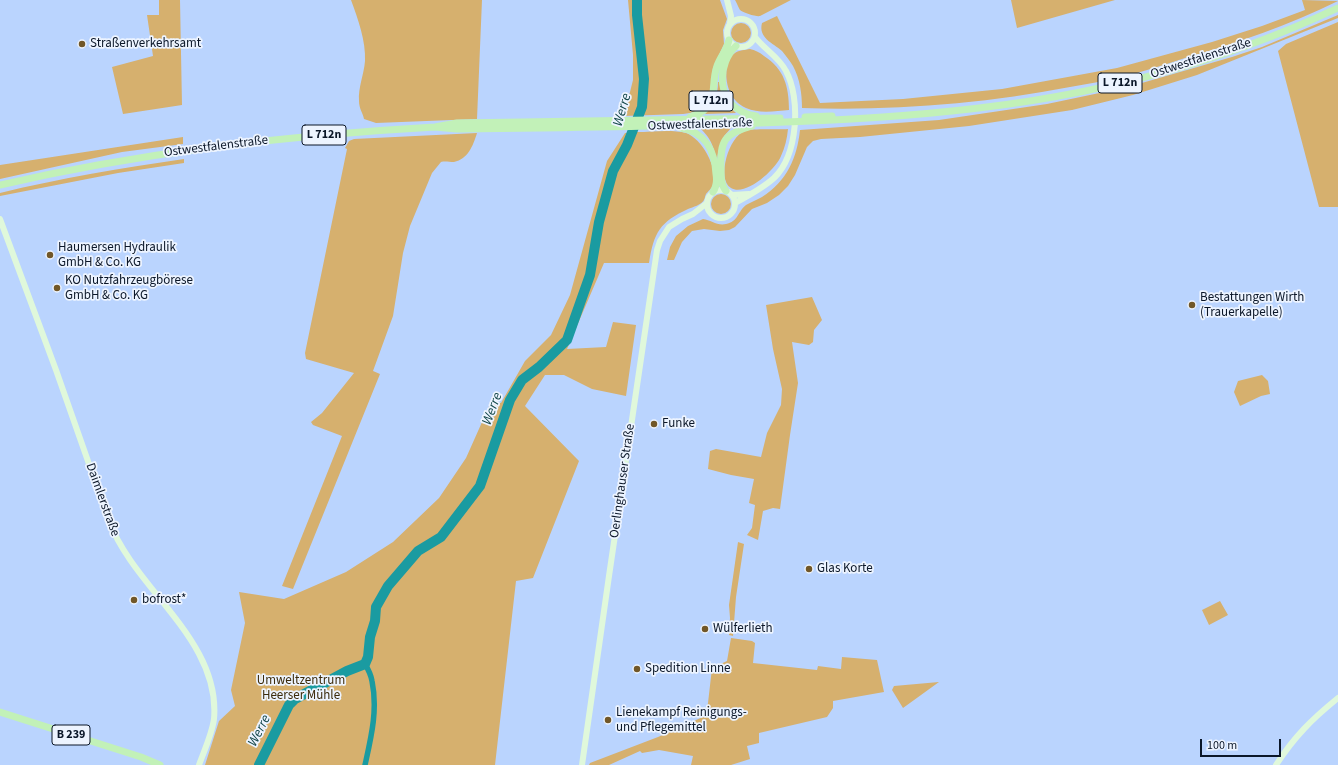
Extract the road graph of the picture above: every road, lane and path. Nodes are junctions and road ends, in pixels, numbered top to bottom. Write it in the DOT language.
graph roads {
  1 [pos="728,3"];
  2 [pos="1338,8"];
  3 [pos="741,18"];
  4 [pos="730,23"];
  5 [pos="755,37"];
  6 [pos="729,40"];
  7 [pos="750,44"];
  8 [pos="736,46"];
  9 [pos="766,50"];
  10 [pos="762,121"];
  11 [pos="668,123"];
  12 [pos="2,185"];
  13 [pos="713,192"];
  14 [pos="729,193"];
  15 [pos="749,194"];
  16 [pos="707,203"];
  17 [pos="735,203"];
  18 [pos="710,212"];
  19 [pos="693,214"];
  20 [pos="0,219"];
  21 [pos="1338,698"];
  22 [pos="0,712"];
  23 [pos="160,765"];
  24 [pos="199,765"];
  25 [pos="582,765"];
  26 [pos="1276,765"];
  1 -- 3 [label="main road"];
  1 -- 4 [label="main road"];
  2 -- 10 [label="main road, Ostwestfalenstraße / L 712n"];
  3 -- 4 [label="main road"];
  3 -- 5 [label="main road"];
  4 -- 6 [label="main road"];
  5 -- 7 [label="main road"];
  5 -- 9 [label="main road"];
  6 -- 8 [label="main road"];
  6 -- 11 [label="main road, L 712n"];
  7 -- 8 [label="main road"];
  7 -- 9 [label="main road"];
  8 -- 10 [label="main road, L 712n"];
  9 -- 15 [label="main road"];
  10 -- 11 [label="main road, Ostwestfalenstraße / L 712n"];
  10 -- 14 [label="main road, L 712n"];
  11 -- 12 [label="main road, Ostwestfalenstraße / L 712n"];
  11 -- 13 [label="main road, L 712n"];
  13 -- 14 [label="main road"];
  13 -- 16 [label="main road"];
  14 -- 15 [label="main road"];
  14 -- 17 [label="main road"];
  15 -- 17 [label="main road"];
  16 -- 18 [label="main road"];
  16 -- 19 [label="main road, Oerlinghauser Straße"];
  17 -- 18 [label="main road"];
  18 -- 19 [label="main road, Oerlinghauser Straße"];
  19 -- 25 [label="main road, Oerlinghauser Straße"];
  20 -- 24 [label="main road, Daimlerstraße"];
  21 -- 26 [label="main road"];
  22 -- 23 [label="main road, B 239"];
}
